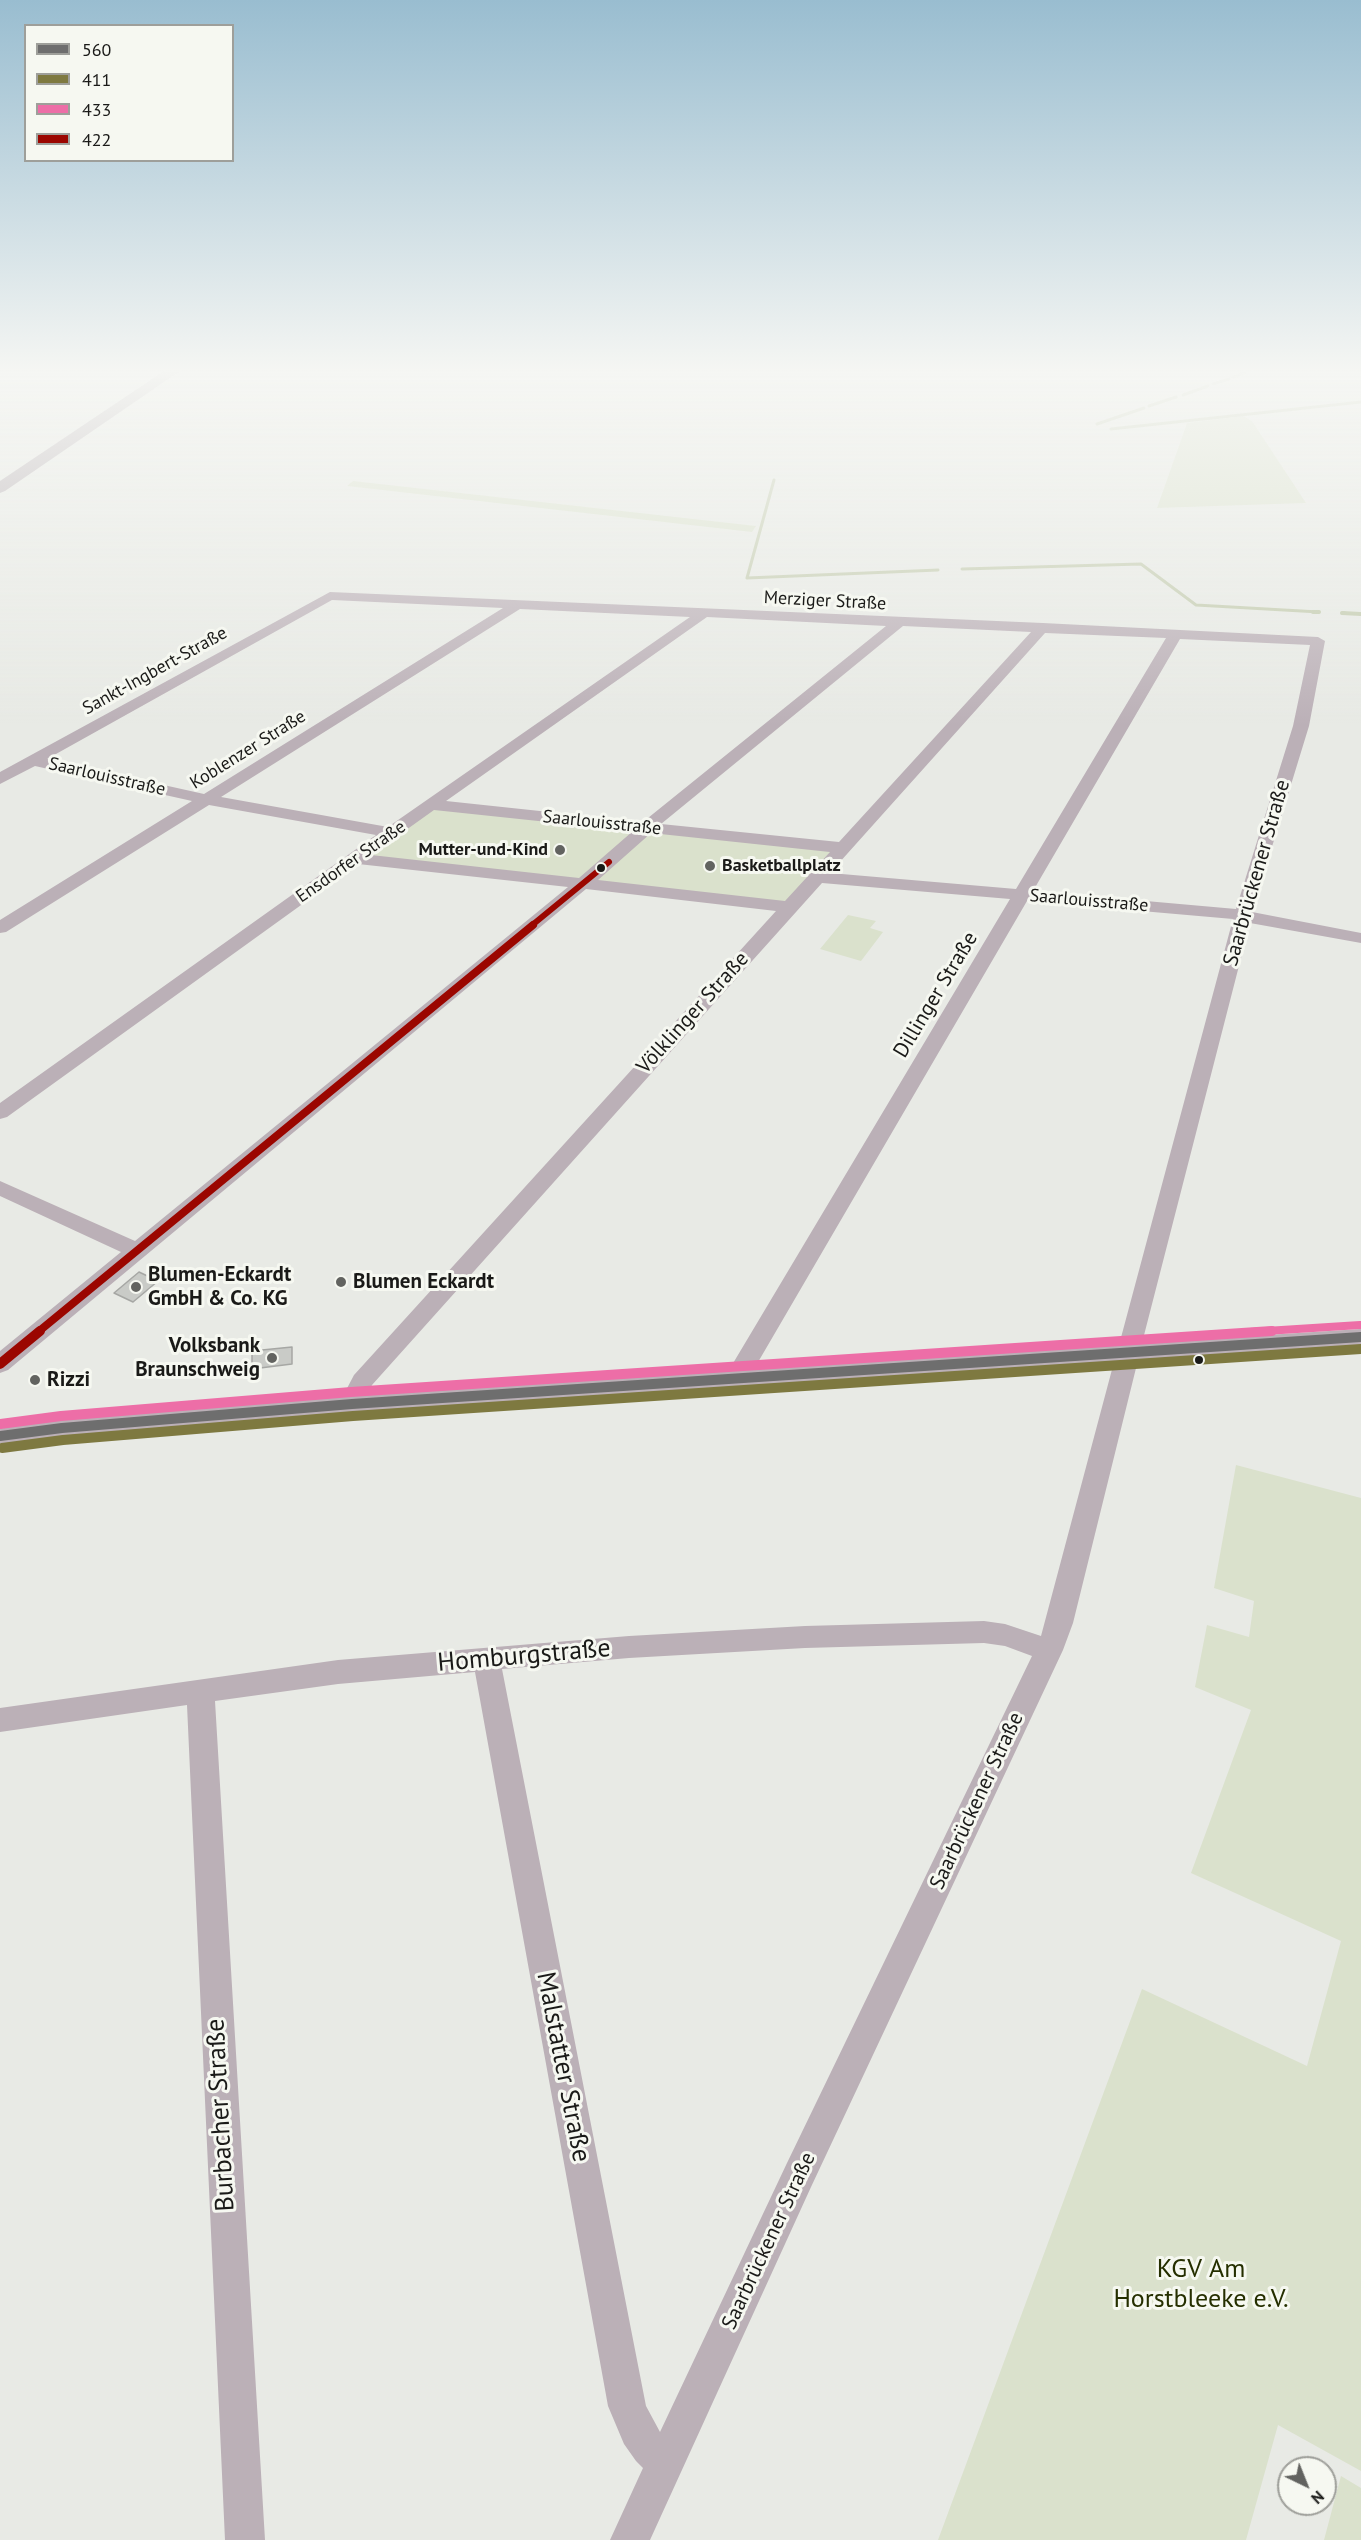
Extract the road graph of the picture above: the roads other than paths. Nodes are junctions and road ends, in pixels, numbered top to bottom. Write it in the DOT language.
graph roads {
  1 [pos="330,596"];
  2 [pos="517,605"];
  3 [pos="704,613"];
  4 [pos="898,623"];
  5 [pos="1043,627"];
  6 [pos="1176,634"];
  7 [pos="1318,641"];
  8 [pos="33,761"];
  9 [pos="0,779"];
  10 [pos="206,799"];
  11 [pos="433,805"];
  12 [pos="646,828"];
  13 [pos="392,833"];
  14 [pos="843,848"];
  15 [pos="355,858"];
  16 [pos="816,877"];
  17 [pos="581,885"];
  18 [pos="1022,895"];
  19 [pos="788,907"];
  20 [pos="1244,916"];
  21 [pos="0,928"];
  22 [pos="1361,938"];
  23 [pos="0,1113"];
  24 [pos="0,1188"];
  25 [pos="137,1251"];
  26 [pos="1361,1337"];
  27 [pos="1128,1353"];
  28 [pos="0,1364"];
  29 [pos="735,1380"];
  30 [pos="352,1404"];
  31 [pos="0,1436"];
  32 [pos="1049,1650"];
  33 [pos="486,1659"];
  34 [pos="200,1690"];
  35 [pos="0,1720"];
  36 [pos="667,2463"];
  37 [pos="245,2540"];
  38 [pos="630,2540"];
  1 -- 2 [label="street, Merziger Straße"];
  1 -- 8 [label="street, Sankt-Ingbert-Straße"];
  2 -- 3 [label="street, Merziger Straße"];
  2 -- 10 [label="street, Koblenzer Straße"];
  3 -- 4 [label="street, Merziger Straße"];
  3 -- 11 [label="street, Ensdorfer Straße"];
  4 -- 5 [label="street, Merziger Straße"];
  4 -- 12 [label="street"];
  5 -- 6 [label="street, Merziger Straße"];
  5 -- 14 [label="street, Völklinger Straße"];
  6 -- 7 [label="street, Merziger Straße"];
  6 -- 18 [label="street, Dillinger Straße"];
  7 -- 20 [label="street, Saarbrückener Straße"];
  8 -- 9 [label="street, Sankt-Ingbert-Straße"];
  8 -- 10 [label="street, Saarlouisstraße"];
  10 -- 13 [label="street, Saarlouisstraße"];
  10 -- 21 [label="street, Koblenzer Straße"];
  11 -- 12 [label="street, Saarlouisstraße"];
  11 -- 13 [label="street, Ensdorfer Straße"];
  12 -- 14 [label="street, Saarlouisstraße"];
  12 -- 17 [label="street"];
  13 -- 15 [label="street, Ensdorfer Straße"];
  14 -- 16 [label="street, Völklinger Straße"];
  15 -- 17 [label="street"];
  15 -- 23 [label="street, Ensdorfer Straße"];
  16 -- 18 [label="street, Saarlouisstraße"];
  16 -- 19 [label="street, Völklinger Straße"];
  17 -- 19 [label="street"];
  17 -- 25 [label="street"];
  18 -- 20 [label="street, Saarlouisstraße"];
  18 -- 29 [label="street, Dillinger Straße"];
  19 -- 30 [label="street, Völklinger Straße"];
  20 -- 22 [label="street, Saarlouisstraße"];
  20 -- 27 [label="street, Saarbrückener Straße"];
  24 -- 25 [label="street"];
  25 -- 28 [label="street"];
  26 -- 27 [label="street"];
  27 -- 29 [label="street"];
  27 -- 32 [label="street, Saarbrückener Straße"];
  29 -- 30 [label="street"];
  30 -- 31 [label="street"];
  32 -- 33 [label="street, Homburgstraße"];
  32 -- 36 [label="street, Saarbrückener Straße"];
  33 -- 34 [label="street, Homburgstraße"];
  33 -- 36 [label="street, Malstatter Straße"];
  34 -- 35 [label="street, Homburgstraße"];
  34 -- 37 [label="street, Burbacher Straße"];
  36 -- 38 [label="street, Saarbrückener Straße"];
}
